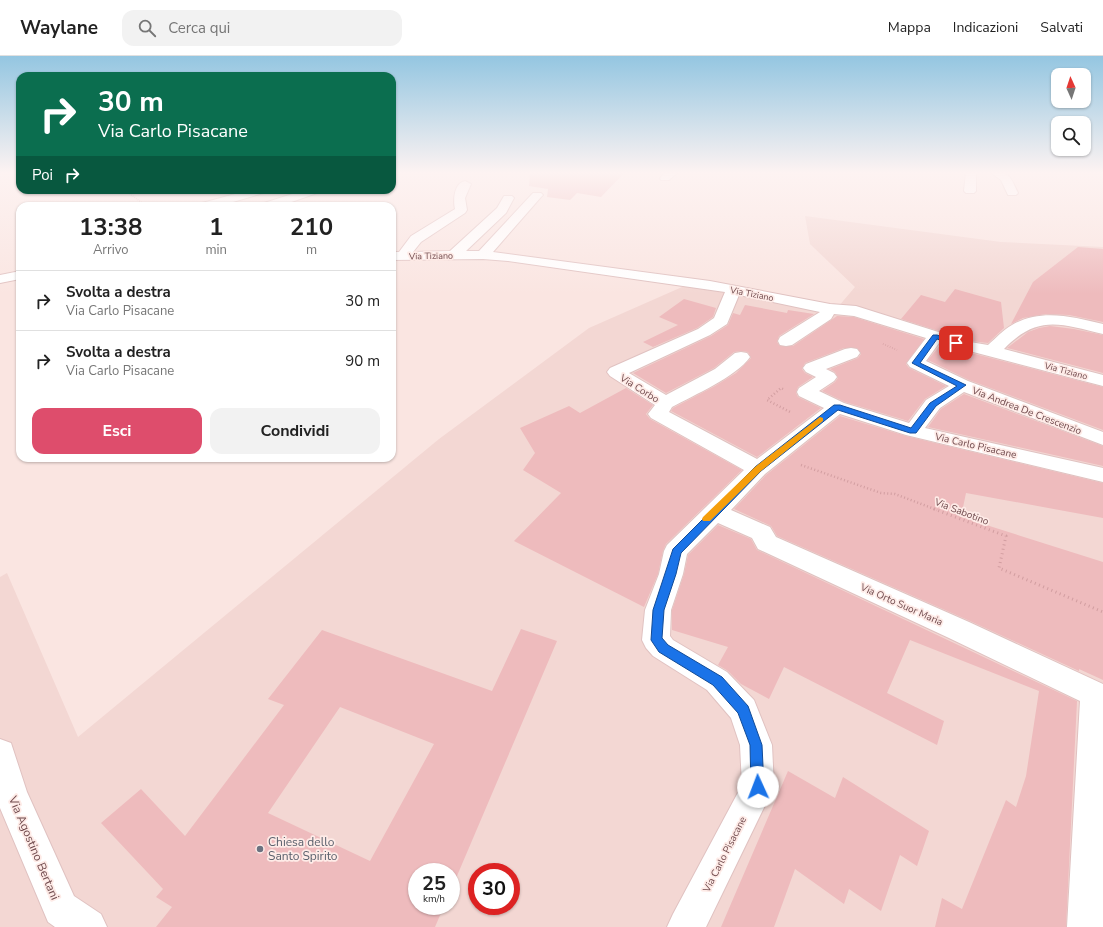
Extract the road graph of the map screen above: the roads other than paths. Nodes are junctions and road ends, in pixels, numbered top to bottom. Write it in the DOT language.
graph roads {
  1 [pos="458,213"];
  2 [pos="499,213"];
  3 [pos="521,213"];
  4 [pos="454,255"];
  5 [pos="483,255"];
  6 [pos="398,256"];
  7 [pos="16,276"];
  8 [pos="0,279"];
  9 [pos="733,290"];
  10 [pos="830,309"];
  11 [pos="1103,329"];
  12 [pos="935,337"];
  13 [pos="786,341"];
  14 [pos="992,351"];
  15 [pos="851,353"];
  16 [pos="741,357"];
  17 [pos="1103,381"];
  18 [pos="962,385"];
  19 [pos="665,403"];
  20 [pos="837,407"];
  21 [pos="913,431"];
  22 [pos="1103,439"];
  23 [pos="766,462"];
  24 [pos="1103,475"];
  25 [pos="714,512"];
  26 [pos="1099,696"];
  27 [pos="0,754"];
  28 [pos="6,801"];
  29 [pos="88,927"];
  30 [pos="686,927"];
  31 [pos="1086,927"];
  1 -- 6 [label="street"];
  2 -- 4 [label="street"];
  3 -- 5 [label="street"];
  4 -- 5 [label="street, Via Tiziano"];
  4 -- 6 [label="street, Via Tiziano"];
  5 -- 9 [label="street, Via Tiziano"];
  7 -- 8 [label="street"];
  9 -- 10 [label="street, Via Tiziano"];
  9 -- 19 [label="street, Via Corbo"];
  10 -- 12 [label="street, Via Tiziano"];
  10 -- 13 [label="street"];
  11 -- 14 [label="street"];
  12 -- 14 [label="street, Via Tiziano"];
  12 -- 18 [label="street, Via Andrea De Crescenzio"];
  14 -- 17 [label="street, Via Tiziano"];
  15 -- 20 [label="street"];
  16 -- 19 [label="street"];
  18 -- 21 [label="street"];
  18 -- 22 [label="street, Via Andrea De Crescenzio"];
  19 -- 23 [label="street, Via Corbo"];
  20 -- 21 [label="street, Via Carlo Pisacane"];
  20 -- 23 [label="street, Via Carlo Pisacane"];
  21 -- 24 [label="street, Via Carlo Pisacane"];
  23 -- 25 [label="street, Via Carlo Pisacane"];
  25 -- 26 [label="street, Via Orto Suor Maria"];
  25 -- 30 [label="street, Via Carlo Pisacane"];
  26 -- 31 [label="street, Via Orto Suor Maria"];
  27 -- 28 [label="street, Via Agostino Bertani"];
  28 -- 29 [label="street, Via Agostino Bertani"];
}
